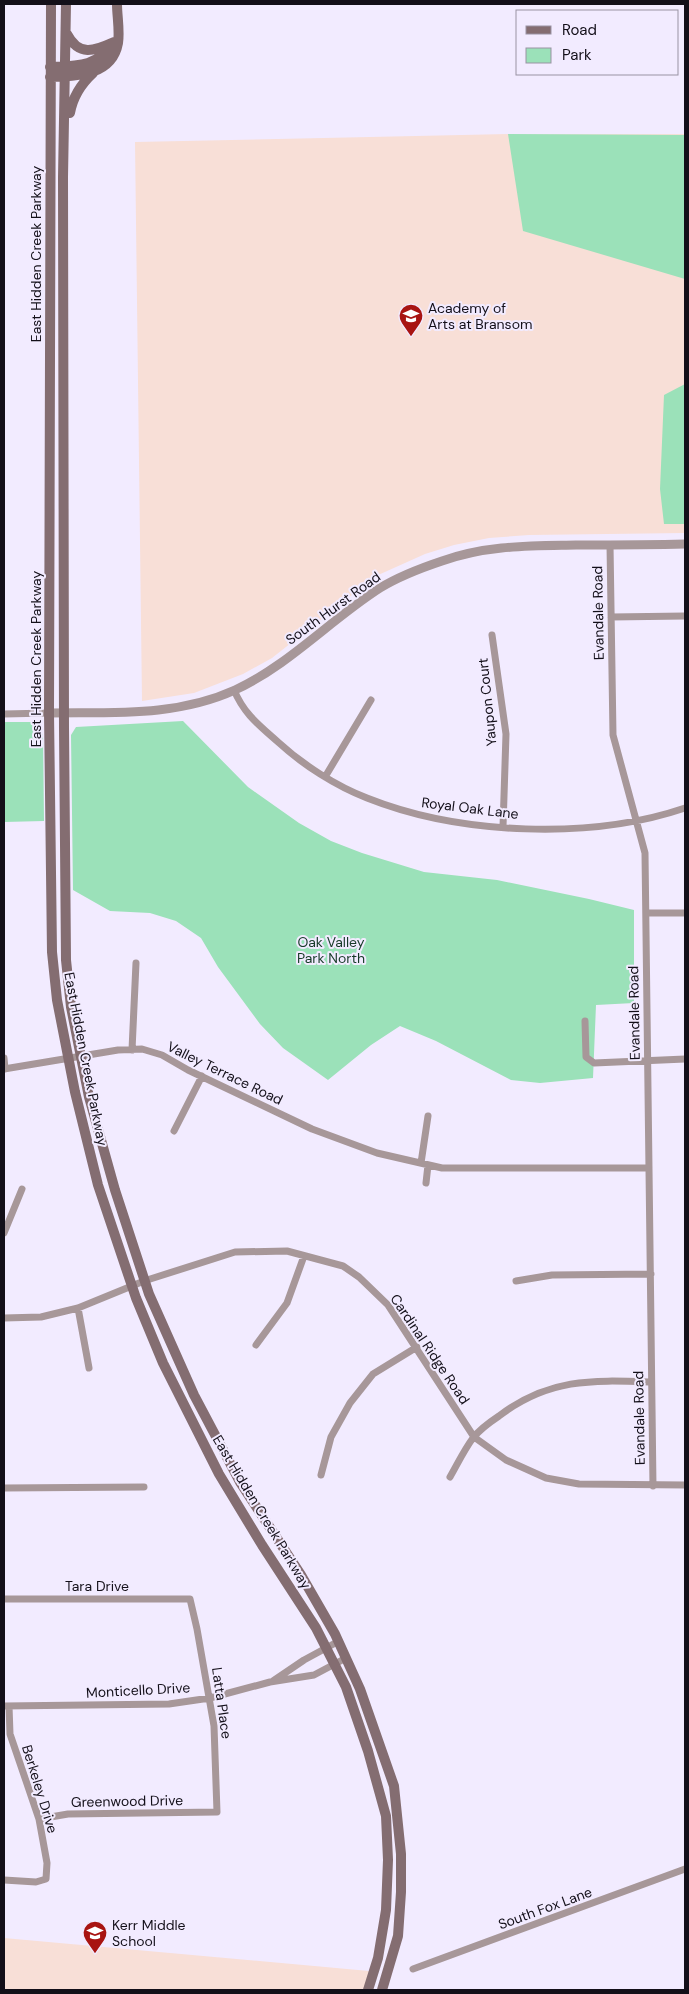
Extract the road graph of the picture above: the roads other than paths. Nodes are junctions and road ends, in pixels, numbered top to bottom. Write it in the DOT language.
graph roads {
  1 [pos="117,4"];
  2 [pos="51,6"];
  3 [pos="66,7"];
  4 [pos="67,32"];
  5 [pos="117,40"];
  6 [pos="66,71"];
  7 [pos="50,72"];
  8 [pos="93,73"];
  9 [pos="63,178"];
  10 [pos="685,544"];
  11 [pos="610,545"];
  12 [pos="685,616"];
  13 [pos="611,617"];
  14 [pos="492,635"];
  15 [pos="234,690"];
  16 [pos="371,700"];
  17 [pos="64,712"];
  18 [pos="49,713"];
  19 [pos="4,714"];
  20 [pos="325,777"];
  21 [pos="685,808"];
  22 [pos="637,821"];
  23 [pos="503,827"];
  24 [pos="685,913"];
  25 [pos="646,914"];
  26 [pos="136,964"];
  27 [pos="585,1021"];
  28 [pos="132,1050"];
  29 [pos="81,1057"];
  30 [pos="4,1058"];
  31 [pos="69,1059"];
  32 [pos="685,1059"];
  33 [pos="648,1062"];
  34 [pos="5,1069"];
  35 [pos="202,1076"];
  36 [pos="428,1116"];
  37 [pos="174,1131"];
  38 [pos="425,1164"];
  39 [pos="649,1168"];
  40 [pos="426,1183"];
  41 [pos="22,1189"];
  42 [pos="4,1233"];
  43 [pos="304,1256"];
  44 [pos="651,1274"];
  45 [pos="144,1281"];
  46 [pos="516,1281"];
  47 [pos="132,1285"];
  48 [pos="78,1308"];
  49 [pos="4,1318"];
  50 [pos="256,1345"];
  51 [pos="417,1347"];
  52 [pos="89,1368"];
  53 [pos="651,1382"];
  54 [pos="474,1437"];
  55 [pos="322,1475"];
  56 [pos="450,1477"];
  57 [pos="685,1485"];
  58 [pos="653,1486"];
  59 [pos="144,1487"];
  60 [pos="4,1488"];
  61 [pos="4,1599"];
  62 [pos="190,1599"];
  63 [pos="339,1642"];
  64 [pos="326,1648"];
  65 [pos="346,1658"];
  66 [pos="335,1665"];
  67 [pos="270,1682"];
  68 [pos="210,1698"];
  69 [pos="6,1706"];
  70 [pos="217,1812"];
  71 [pos="39,1819"];
  72 [pos="685,1869"];
  73 [pos="4,1880"];
  74 [pos="413,1969"];
  75 [pos="368,1990"];
  76 [pos="382,1990"];
  1 -- 5 [label="main road"];
  2 -- 7 [label="main road, East Hidden Creek Parkway"];
  3 -- 4 [label="main road, East Hidden Creek Parkway"];
  4 -- 5 [label="main road"];
  4 -- 6 [label="main road, East Hidden Creek Parkway"];
  5 -- 6 [label="main road"];
  5 -- 8 [label="main road"];
  6 -- 7 [label="main road"];
  6 -- 8 [label="main road"];
  6 -- 9 [label="main road, East Hidden Creek Parkway"];
  7 -- 18 [label="main road, East Hidden Creek Parkway"];
  8 -- 9 [label="main road"];
  9 -- 17 [label="main road, East Hidden Creek Parkway"];
  10 -- 11 [label="street, South Hurst Road"];
  11 -- 13 [label="street, Evandale Road"];
  11 -- 15 [label="street, South Hurst Road"];
  12 -- 13 [label="street"];
  13 -- 22 [label="street, Evandale Road"];
  14 -- 23 [label="street, Yaupon Court"];
  15 -- 17 [label="street, South Hurst Road"];
  15 -- 20 [label="street, Royal Oak Lane"];
  16 -- 20 [label="street"];
  17 -- 18 [label="street, South Hurst Road"];
  17 -- 29 [label="main road, East Hidden Creek Parkway"];
  18 -- 19 [label="street, South Hurst Road"];
  18 -- 31 [label="main road, East Hidden Creek Parkway"];
  20 -- 23 [label="street, Royal Oak Lane"];
  21 -- 22 [label="street, Royal Oak Lane"];
  22 -- 23 [label="street, Royal Oak Lane"];
  22 -- 25 [label="street, Evandale Road"];
  24 -- 25 [label="street"];
  25 -- 33 [label="street, Evandale Road"];
  26 -- 28 [label="street"];
  27 -- 33 [label="street"];
  28 -- 29 [label="street, Valley Terrace Road"];
  28 -- 35 [label="street, Valley Terrace Road"];
  29 -- 31 [label="street, Valley Terrace Road"];
  29 -- 45 [label="main road, East Hidden Creek Parkway"];
  30 -- 34 [label="street"];
  31 -- 34 [label="street, Valley Terrace Road"];
  31 -- 47 [label="main road, East Hidden Creek Parkway"];
  32 -- 33 [label="street"];
  33 -- 39 [label="street, Evandale Road"];
  35 -- 37 [label="street"];
  35 -- 38 [label="street, Valley Terrace Road"];
  36 -- 38 [label="street"];
  38 -- 39 [label="street, Valley Terrace Road"];
  38 -- 40 [label="street"];
  39 -- 44 [label="street, Evandale Road"];
  41 -- 42 [label="street"];
  43 -- 45 [label="street, Cardinal Ridge Road"];
  43 -- 50 [label="street"];
  43 -- 51 [label="street, Cardinal Ridge Road"];
  44 -- 46 [label="street"];
  44 -- 53 [label="street, Evandale Road"];
  45 -- 47 [label="street, Cardinal Ridge Road"];
  45 -- 63 [label="main road, East Hidden Creek Parkway"];
  47 -- 48 [label="street, Cardinal Ridge Road"];
  47 -- 64 [label="main road, East Hidden Creek Parkway"];
  48 -- 49 [label="street, Cardinal Ridge Road"];
  48 -- 52 [label="street"];
  51 -- 54 [label="street, Cardinal Ridge Road"];
  51 -- 55 [label="street"];
  53 -- 54 [label="street"];
  53 -- 58 [label="street, Evandale Road"];
  54 -- 56 [label="street"];
  54 -- 58 [label="street, Cardinal Ridge Road"];
  57 -- 58 [label="street, Cardinal Ridge Road"];
  59 -- 60 [label="street"];
  61 -- 62 [label="street, Tara Drive"];
  62 -- 68 [label="street, Latta Place"];
  63 -- 64 [label="street, Monticello Drive"];
  63 -- 65 [label="main road, East Hidden Creek Parkway"];
  64 -- 66 [label="main road, East Hidden Creek Parkway"];
  64 -- 67 [label="street, Monticello Drive"];
  65 -- 66 [label="street, Monticello Drive"];
  65 -- 76 [label="main road, East Hidden Creek Parkway"];
  66 -- 67 [label="street, Monticello Drive"];
  66 -- 75 [label="main road, East Hidden Creek Parkway"];
  67 -- 68 [label="street, Monticello Drive"];
  68 -- 69 [label="street, Monticello Drive"];
  68 -- 70 [label="street, Latta Place"];
  69 -- 71 [label="street, Berkeley Drive"];
  70 -- 71 [label="street, Greenwood Drive"];
  71 -- 73 [label="street, Berkeley Drive"];
  72 -- 74 [label="street, South Fox Lane"];
}
